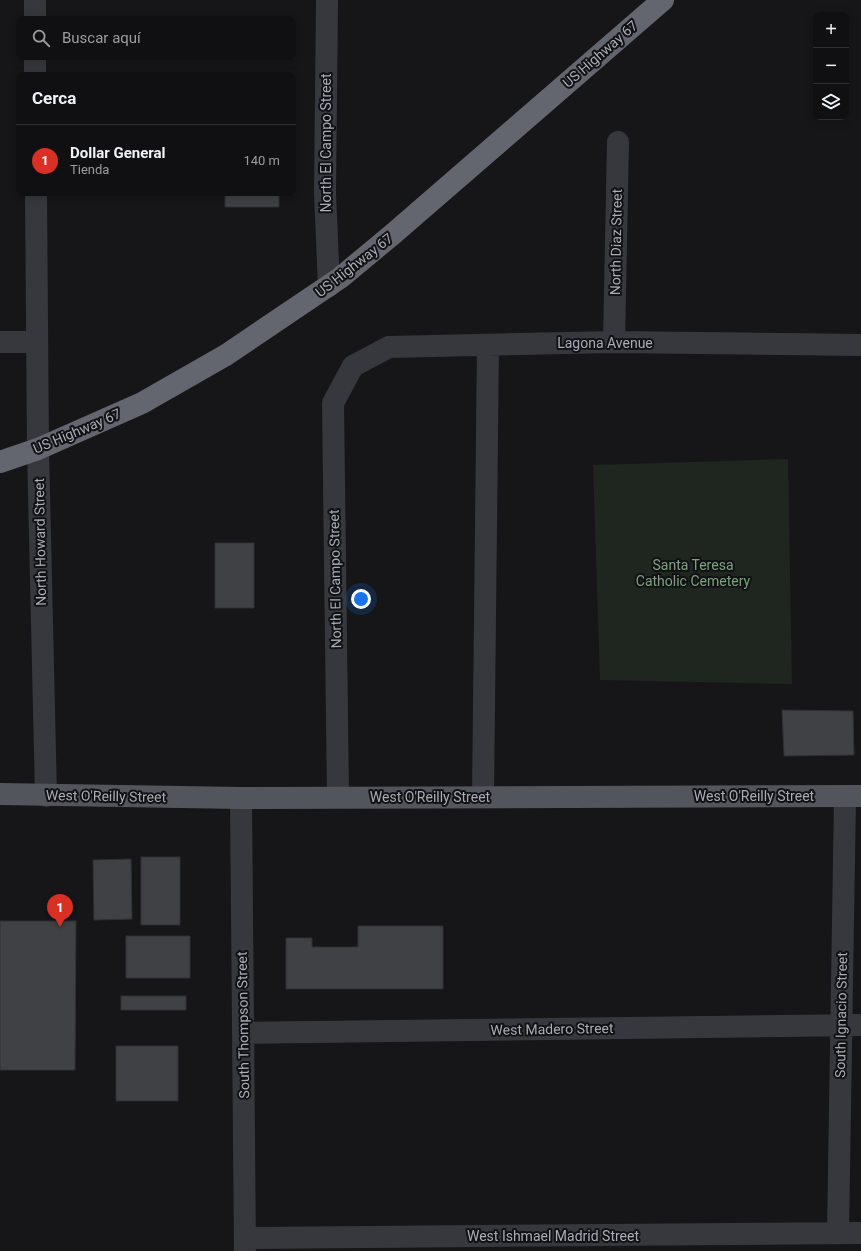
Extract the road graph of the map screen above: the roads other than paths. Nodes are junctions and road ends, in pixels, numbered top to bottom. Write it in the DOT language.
graph roads {
  1 [pos="34,0"];
  2 [pos="327,0"];
  3 [pos="663,0"];
  4 [pos="35,16"];
  5 [pos="35,60"];
  6 [pos="35,72"];
  7 [pos="618,142"];
  8 [pos="36,196"];
  9 [pos="329,286"];
  10 [pos="0,342"];
  11 [pos="37,342"];
  12 [pos="614,342"];
  13 [pos="488,345"];
  14 [pos="861,345"];
  15 [pos="353,366"];
  16 [pos="38,449"];
  17 [pos="0,462"];
  18 [pos="0,794"];
  19 [pos="46,796"];
  20 [pos="853,796"];
  21 [pos="338,797"];
  22 [pos="483,797"];
  23 [pos="241,798"];
  24 [pos="851,1025"];
  25 [pos="243,1033"];
  26 [pos="838,1233"];
  27 [pos="861,1233"];
  28 [pos="245,1245"];
  1 -- 4 [label="street"];
  2 -- 9 [label="street, North El Campo Street"];
  3 -- 9 [label="highway, US Highway 67"];
  5 -- 6 [label="street"];
  7 -- 12 [label="street, North Diaz Street"];
  8 -- 11 [label="street, North Howard Street"];
  9 -- 16 [label="highway, US Highway 67"];
  10 -- 11 [label="street"];
  11 -- 16 [label="street, North Howard Street"];
  12 -- 13 [label="street, Lagona Avenue"];
  12 -- 14 [label="street, Lagona Avenue"];
  13 -- 15 [label="street, Lagona Avenue"];
  13 -- 22 [label="street"];
  15 -- 21 [label="street, North El Campo Street"];
  16 -- 17 [label="highway, US Highway 67"];
  16 -- 19 [label="street, North Howard Street"];
  18 -- 19 [label="main road, West O'Reilly Street"];
  19 -- 23 [label="main road, West O'Reilly Street"];
  20 -- 22 [label="main road, West O'Reilly Street"];
  20 -- 24 [label="street, South Ignacio Street"];
  21 -- 22 [label="main road, West O'Reilly Street"];
  21 -- 23 [label="main road, West O'Reilly Street"];
  23 -- 25 [label="street, South Thompson Street"];
  24 -- 25 [label="street, West Madero Street"];
  24 -- 26 [label="street, South Ignacio Street"];
  25 -- 28 [label="street, South Thompson Street"];
  26 -- 27 [label="street, West Ishmael Madrid Street"];
  26 -- 28 [label="street, West Ishmael Madrid Street"];
}
